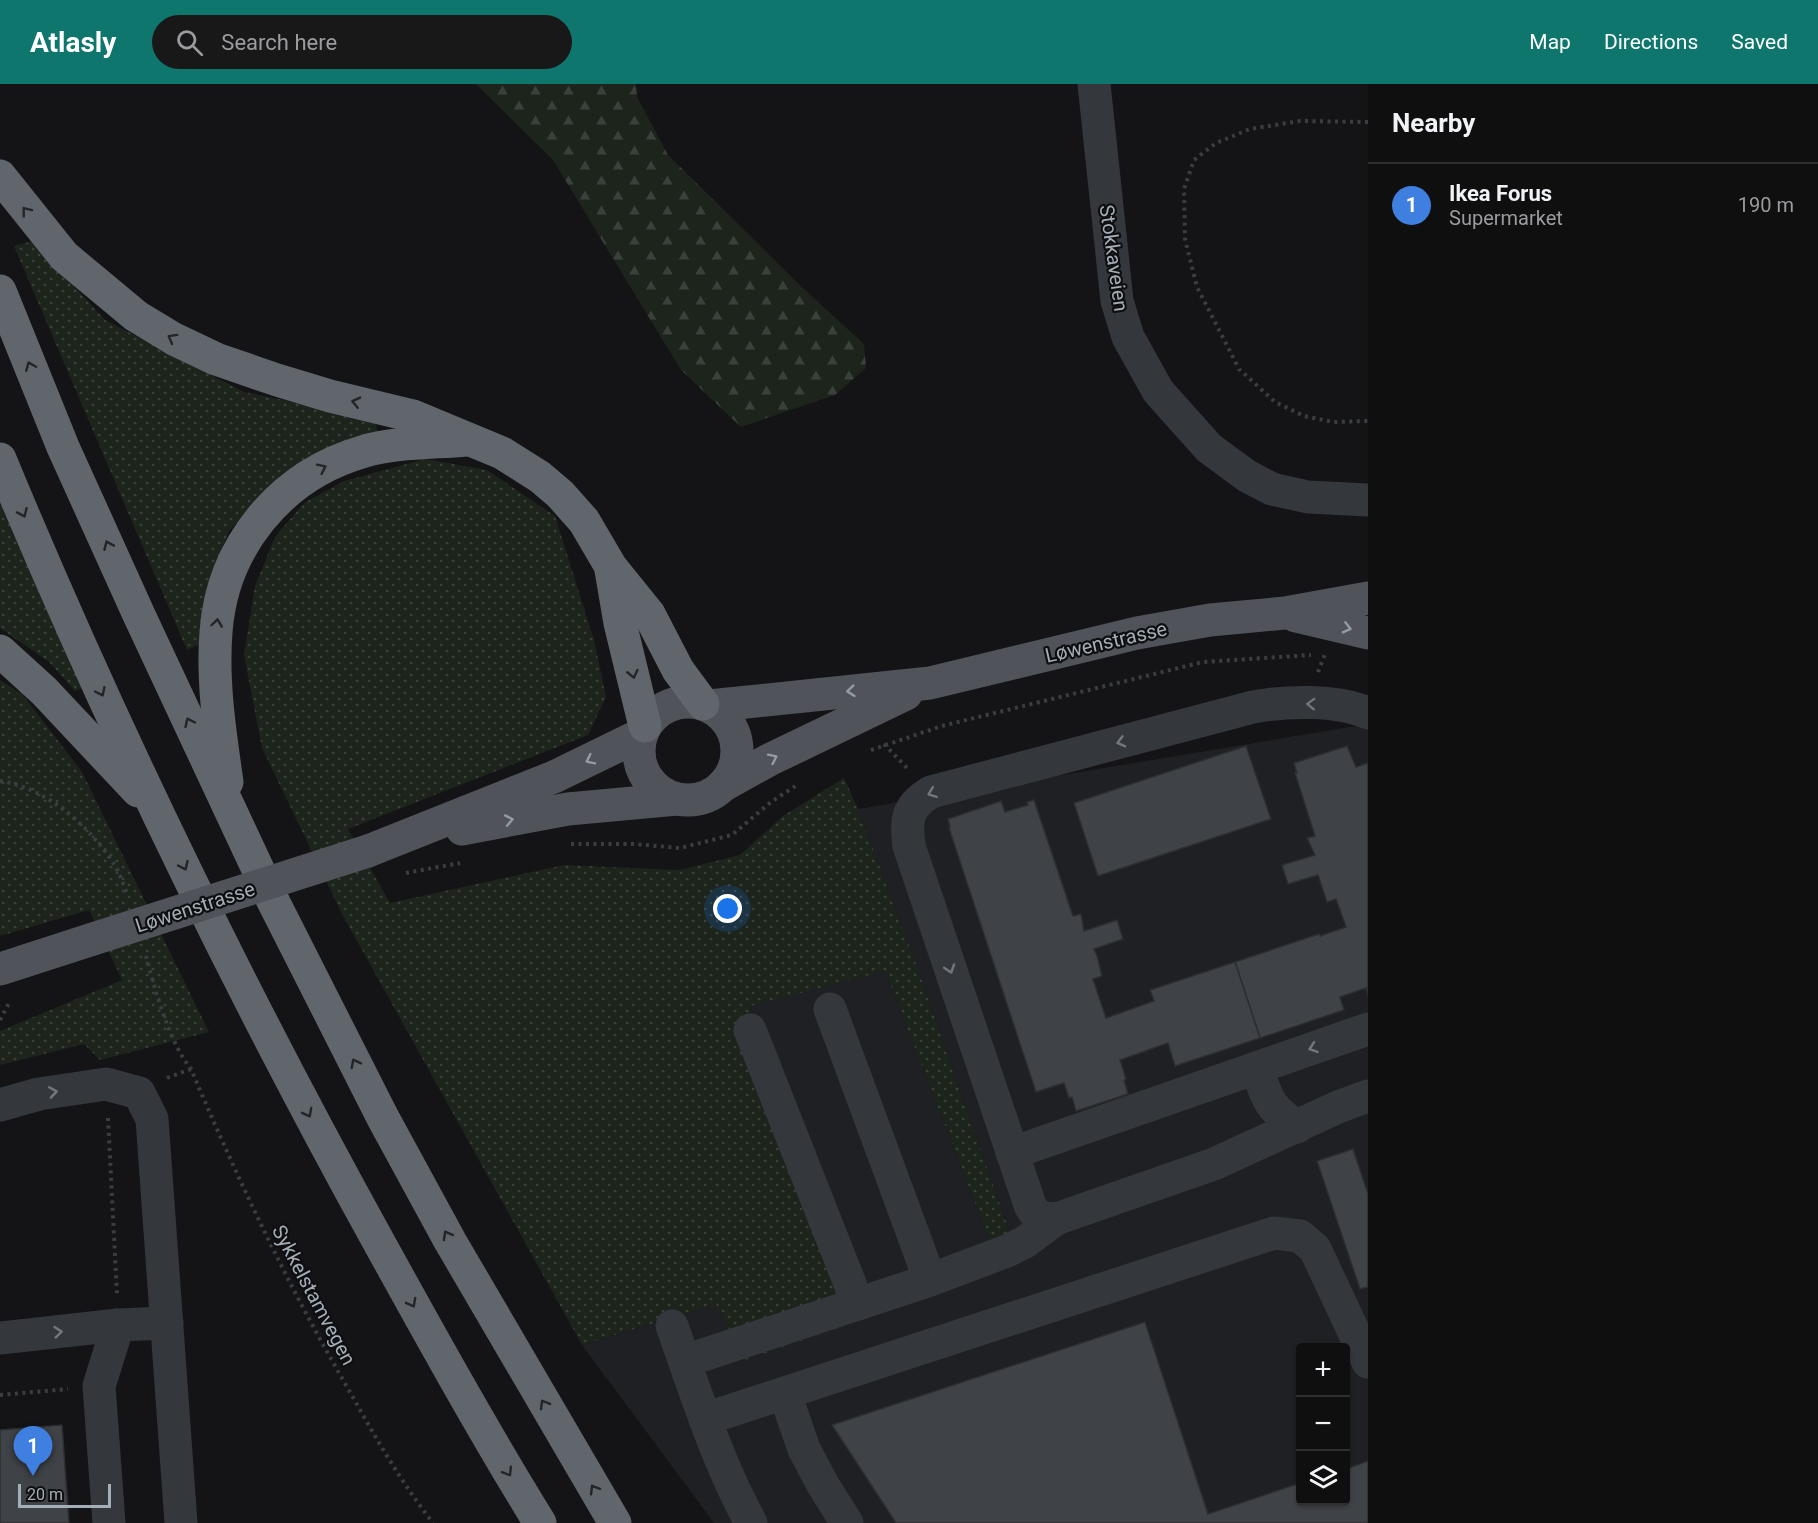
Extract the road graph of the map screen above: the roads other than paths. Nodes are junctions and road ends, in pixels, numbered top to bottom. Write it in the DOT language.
graph roads {
  1 [pos="1094,84"];
  2 [pos="0,176"];
  3 [pos="0,291"];
  4 [pos="468,440"];
  5 [pos="0,459"];
  6 [pos="1368,500"];
  7 [pos="611,567"];
  8 [pos="1368,598"];
  9 [pos="1285,613"];
  10 [pos="1368,633"];
  11 [pos="0,651"];
  12 [pos="930,683"];
  13 [pos="706,705"];
  14 [pos="1368,713"];
  15 [pos="644,730"];
  16 [pos="722,786"];
  17 [pos="677,799"];
  18 [pos="159,813"];
  19 [pos="231,814"];
  20 [pos="378,847"];
  21 [pos="0,969"];
  22 [pos="830,1009"];
  23 [pos="1368,1029"];
  24 [pos="750,1030"];
  25 [pos="1257,1068"];
  26 [pos="1368,1096"];
  27 [pos="0,1105"];
  28 [pos="1297,1127"];
  29 [pos="1012,1153"];
  30 [pos="1056,1219"];
  31 [pos="930,1280"];
  32 [pos="858,1304"];
  33 [pos="167,1323"];
  34 [pos="118,1325"];
  35 [pos="672,1326"];
  36 [pos="0,1338"];
  37 [pos="685,1361"];
  38 [pos="1368,1362"];
  39 [pos="785,1394"];
  40 [pos="705,1419"];
  41 [pos="109,1523"];
  42 [pos="181,1523"];
  43 [pos="540,1523"];
  44 [pos="615,1523"];
  45 [pos="752,1523"];
  46 [pos="847,1523"];
  1 -- 6 [label="street, Stokkaveien"];
  4 -- 2 [label="highway, one-way"];
  19 -- 3 [label="highway, one-way"];
  4 -- 7 [label="highway"];
  19 -- 4 [label="highway, one-way"];
  5 -- 18 [label="highway, one-way"];
  7 -- 13 [label="highway"];
  7 -- 15 [label="highway, one-way"];
  8 -- 9 [label="main road, Løwenstrasse"];
  9 -- 10 [label="main road, Løwenstrasse, one-way"];
  9 -- 12 [label="main road, Løwenstrasse"];
  11 -- 18 [label="highway"];
  12 -- 13 [label="main road, Løwenstrasse, one-way"];
  16 -- 12 [label="main road, Løwenstrasse, one-way"];
  13 -- 15 [label="main road"];
  13 -- 16 [label="main road"];
  14 -- 29 [label="street, one-way"];
  15 -- 17 [label="main road"];
  15 -- 20 [label="main road, Løwenstrasse, one-way"];
  16 -- 17 [label="main road"];
  20 -- 17 [label="main road, Løwenstrasse, one-way"];
  18 -- 43 [label="highway, one-way"];
  44 -- 19 [label="highway, one-way"];
  20 -- 21 [label="main road, Løwenstrasse, bridge"];
  22 -- 31 [label="street"];
  23 -- 25 [label="street, one-way"];
  24 -- 32 [label="street"];
  25 -- 28 [label="street"];
  25 -- 29 [label="street"];
  26 -- 28 [label="street"];
  27 -- 33 [label="street, one-way"];
  28 -- 30 [label="street"];
  29 -- 30 [label="street"];
  30 -- 31 [label="street"];
  31 -- 32 [label="street"];
  32 -- 37 [label="street"];
  33 -- 34 [label="street"];
  33 -- 42 [label="street"];
  36 -- 34 [label="street, one-way"];
  34 -- 41 [label="street"];
  35 -- 37 [label="street"];
  37 -- 40 [label="street"];
  38 -- 39 [label="street"];
  39 -- 40 [label="street"];
  39 -- 46 [label="street"];
  40 -- 45 [label="street"];
}
